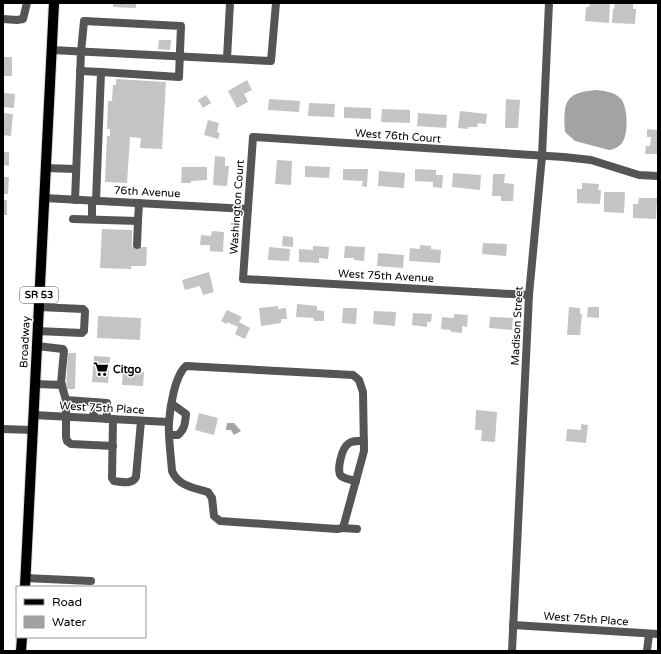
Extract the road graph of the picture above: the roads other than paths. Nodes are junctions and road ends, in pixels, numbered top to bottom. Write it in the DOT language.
graph roads {
  1 [pos="27,3"];
  2 [pos="54,3"];
  3 [pos="230,3"];
  4 [pos="276,3"];
  5 [pos="549,3"];
  6 [pos="3,19"];
  7 [pos="51,50"];
  8 [pos="81,52"];
  9 [pos="180,56"];
  10 [pos="226,58"];
  11 [pos="80,72"];
  12 [pos="101,72"];
  13 [pos="254,137"];
  14 [pos="542,156"];
  15 [pos="45,168"];
  16 [pos="76,169"];
  17 [pos="658,176"];
  18 [pos="44,198"];
  19 [pos="75,200"];
  20 [pos="94,201"];
  21 [pos="139,203"];
  22 [pos="248,209"];
  23 [pos="73,219"];
  24 [pos="92,219"];
  25 [pos="138,222"];
  26 [pos="137,245"];
  27 [pos="243,279"];
  28 [pos="529,295"];
  29 [pos="39,307"];
  30 [pos="37,331"];
  31 [pos="36,346"];
  32 [pos="35,384"];
  33 [pos="62,385"];
  34 [pos="66,400"];
  35 [pos="95,402"];
  36 [pos="172,404"];
  37 [pos="33,415"];
  38 [pos="66,417"];
  39 [pos="94,418"];
  40 [pos="110,419"];
  41 [pos="141,421"];
  42 [pos="169,422"];
  43 [pos="3,429"];
  44 [pos="32,430"];
  45 [pos="170,435"];
  46 [pos="364,441"];
  47 [pos="113,446"];
  48 [pos="356,481"];
  49 [pos="343,528"];
  50 [pos="357,529"];
  51 [pos="91,581"];
  52 [pos="25,582"];
  53 [pos="513,625"];
  54 [pos="649,634"];
  55 [pos="658,634"];
  56 [pos="22,638"];
  57 [pos="21,651"];
  58 [pos="512,651"];
  59 [pos="647,651"];
  1 -- 6 [label="street"];
  2 -- 7 [label="main road, Broadway / SR 53"];
  3 -- 10 [label="street"];
  4 -- 10 [label="street"];
  5 -- 14 [label="street, Madison Street"];
  7 -- 8 [label="street"];
  7 -- 15 [label="main road, Broadway / SR 53"];
  8 -- 9 [label="street"];
  8 -- 9 [label="street"];
  8 -- 11 [label="street"];
  9 -- 10 [label="street"];
  9 -- 12 [label="street"];
  11 -- 12 [label="street"];
  11 -- 16 [label="street"];
  12 -- 20 [label="street"];
  13 -- 14 [label="street, West 76th Court"];
  13 -- 22 [label="street, Washington Court"];
  14 -- 17 [label="street, West 76th Court"];
  14 -- 28 [label="street, Madison Street"];
  15 -- 16 [label="street"];
  15 -- 18 [label="main road, Broadway / SR 53"];
  16 -- 19 [label="street"];
  18 -- 19 [label="street, 76th Avenue"];
  18 -- 29 [label="main road, Broadway / SR 53"];
  19 -- 20 [label="street, 76th Avenue"];
  20 -- 21 [label="street, 76th Avenue"];
  20 -- 24 [label="street"];
  21 -- 22 [label="street, 76th Avenue"];
  21 -- 25 [label="street"];
  22 -- 27 [label="street, Washington Court"];
  23 -- 24 [label="street"];
  24 -- 25 [label="street"];
  25 -- 26 [label="street"];
  27 -- 28 [label="street, West 75th Avenue"];
  28 -- 53 [label="street, Madison Street"];
  29 -- 30 [label="main road, Broadway / SR 53"];
  29 -- 30 [label="street"];
  30 -- 31 [label="main road, Broadway / SR 53"];
  31 -- 32 [label="main road, Broadway / SR 53"];
  31 -- 33 [label="street"];
  32 -- 33 [label="street"];
  32 -- 37 [label="main road, Broadway / SR 53"];
  33 -- 34 [label="street"];
  34 -- 35 [label="street"];
  34 -- 38 [label="street"];
  35 -- 39 [label="street"];
  35 -- 40 [label="street"];
  36 -- 42 [label="street"];
  36 -- 45 [label="street"];
  36 -- 46 [label="street"];
  37 -- 38 [label="street, West 75th Place"];
  37 -- 44 [label="main road, Broadway / SR 53"];
  38 -- 39 [label="street, West 75th Place"];
  38 -- 47 [label="street"];
  39 -- 40 [label="street, West 75th Place"];
  40 -- 41 [label="street, West 75th Place"];
  40 -- 47 [label="street"];
  41 -- 42 [label="street, West 75th Place"];
  41 -- 47 [label="street"];
  42 -- 45 [label="street"];
  43 -- 44 [label="street"];
  44 -- 52 [label="main road, Broadway / SR 53"];
  45 -- 49 [label="street"];
  46 -- 48 [label="street"];
  46 -- 48 [label="street"];
  48 -- 49 [label="street"];
  49 -- 50 [label="street"];
  51 -- 52 [label="street"];
  53 -- 54 [label="street, West 75th Place"];
  53 -- 58 [label="street, Madison Street"];
  54 -- 55 [label="street, West 75th Place"];
  54 -- 59 [label="street"];
  56 -- 57 [label="main road"];
}
